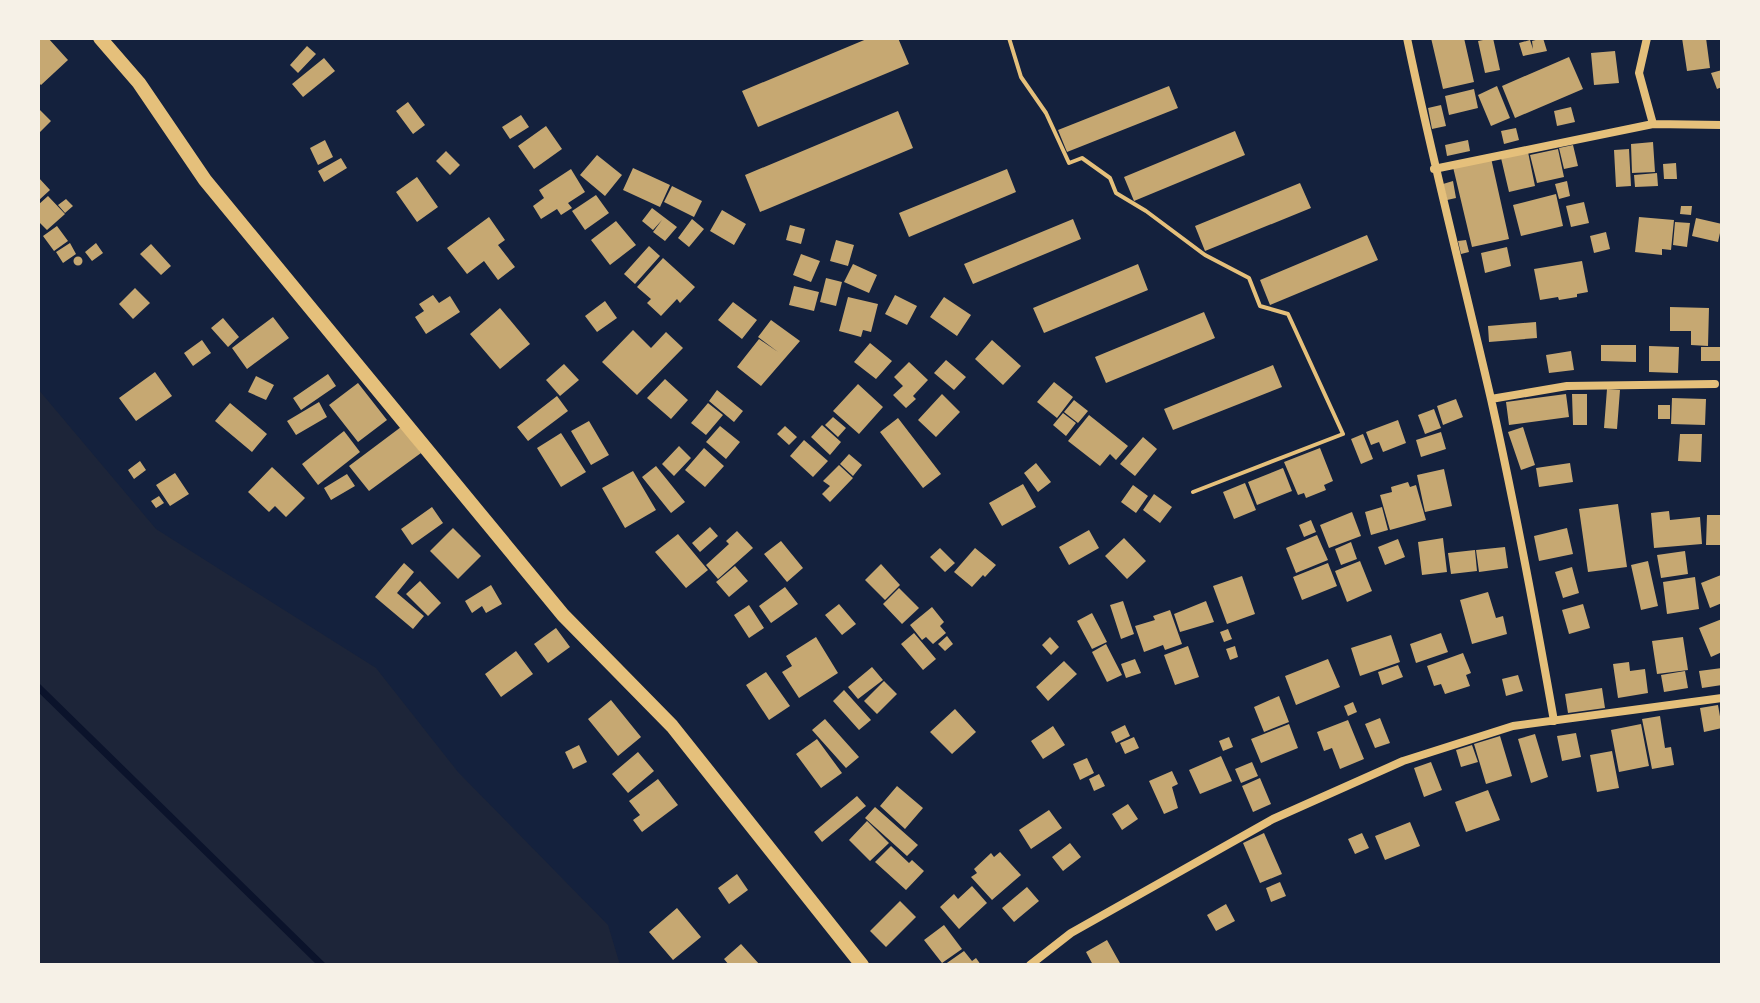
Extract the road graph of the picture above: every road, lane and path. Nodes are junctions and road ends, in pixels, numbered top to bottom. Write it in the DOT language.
graph roads {
  1 [pos="100,38"];
  2 [pos="1009,38"];
  3 [pos="1407,38"];
  4 [pos="1647,38"];
  5 [pos="1653,124"];
  6 [pos="1722,125"];
  7 [pos="1434,169"];
  8 [pos="1715,384"];
  9 [pos="1491,399"];
  10 [pos="1193,492"];
  11 [pos="1722,698"];
  12 [pos="1554,721"];
  13 [pos="862,965"];
  14 [pos="1030,965"];
  1 -- 13 [label="street"];
  2 -- 10 [label="path"];
  3 -- 7 [label="street"];
  4 -- 5 [label="street"];
  5 -- 6 [label="street"];
  5 -- 7 [label="street"];
  7 -- 9 [label="street"];
  8 -- 9 [label="street"];
  9 -- 12 [label="street"];
  11 -- 12 [label="street"];
  12 -- 14 [label="street"];
}
